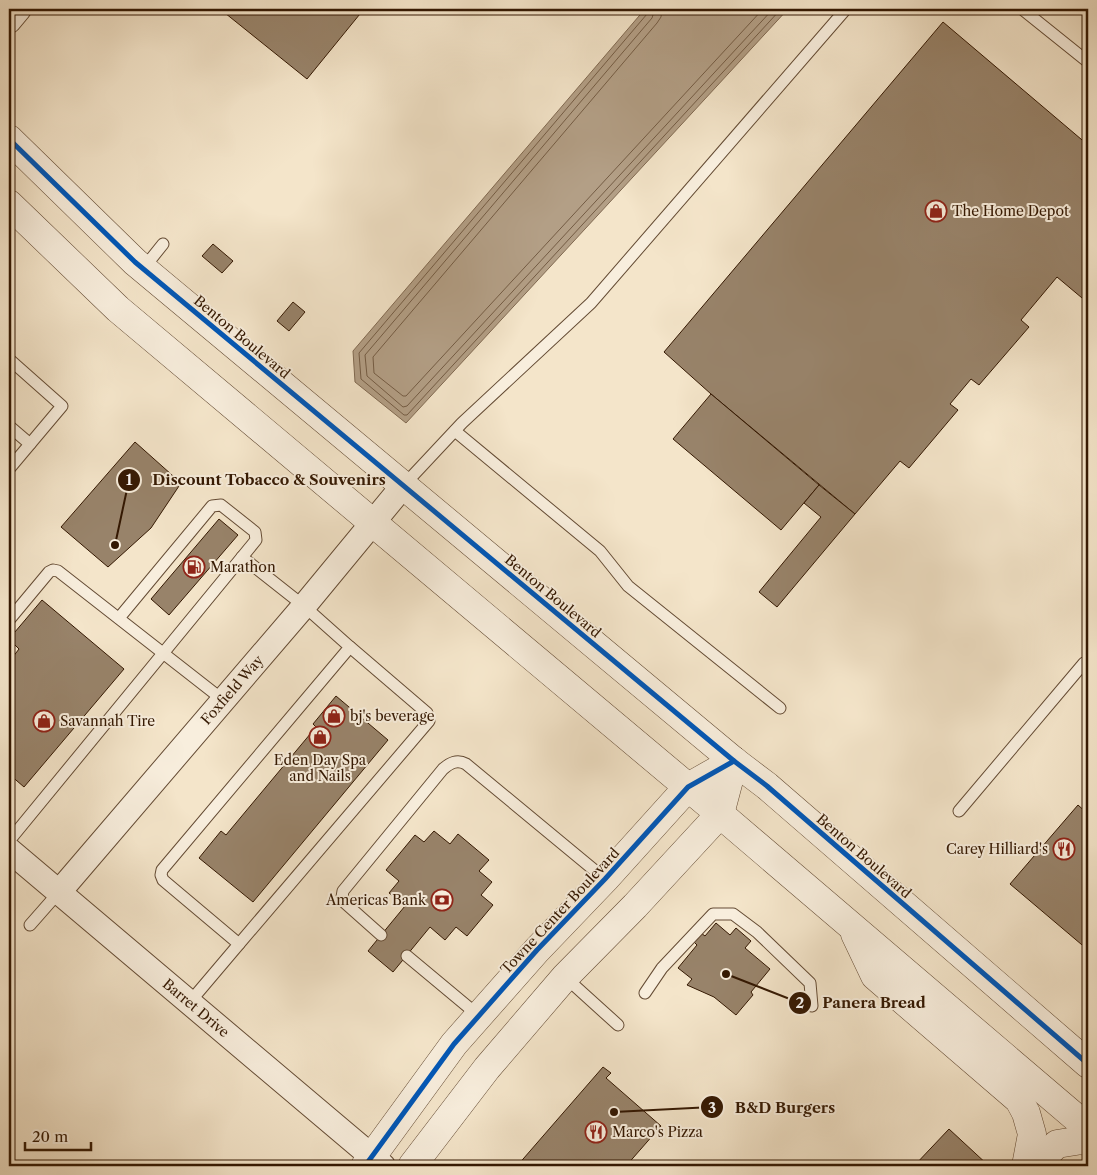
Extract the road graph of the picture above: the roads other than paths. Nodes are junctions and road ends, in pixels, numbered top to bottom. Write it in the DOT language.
graph roads {
  1 [pos="19,9"];
  2 [pos="846,9"];
  3 [pos="1022,9"];
  4 [pos="9,22"];
  5 [pos="1088,62"];
  6 [pos="9,139"];
  7 [pos="9,204"];
  8 [pos="163,244"];
  9 [pos="143,268"];
  10 [pos="9,359"];
  11 [pos="9,426"];
  12 [pos="455,431"];
  13 [pos="30,444"];
  14 [pos="9,469"];
  15 [pos="403,486"];
  16 [pos="373,523"];
  17 [pos="242,556"];
  18 [pos="304,606"];
  19 [pos="118,618"];
  20 [pos="9,620"];
  21 [pos="350,647"];
  22 [pos="162,653"];
  23 [pos="1084,663"];
  24 [pos="223,700"];
  25 [pos="780,708"];
  26 [pos="734,761"];
  27 [pos="688,787"];
  28 [pos="959,811"];
  29 [pos="720,814"];
  30 [pos="9,841"];
  31 [pos="9,850"];
  32 [pos="605,879"];
  33 [pos="59,892"];
  34 [pos="635,906"];
  35 [pos="30,924"];
  36 [pos="851,926"];
  37 [pos="381,935"];
  38 [pos="239,944"];
  39 [pos="537,950"];
  40 [pos="407,956"];
  41 [pos="565,976"];
  42 [pos="645,993"];
  43 [pos="189,1003"];
  44 [pos="812,1006"];
  45 [pos="478,1016"];
  46 [pos="618,1025"];
  47 [pos="1088,1064"];
  48 [pos="1088,1128"];
  49 [pos="1088,1142"];
  50 [pos="373,1163"];
  51 [pos="412,1166"];
  52 [pos="1026,1166"];
  53 [pos="1034,1166"];
  1 -- 4 [label="street"];
  2 -- 12 [label="lane"];
  3 -- 5 [label="lane"];
  6 -- 9 [label="street, Benton Boulevard"];
  7 -- 16 [label="street"];
  8 -- 9 [label="lane"];
  9 -- 15 [label="street, Benton Boulevard"];
  10 -- 13 [label="lane"];
  11 -- 13 [label="lane"];
  12 -- 15 [label="lane"];
  12 -- 25 [label="lane"];
  13 -- 14 [label="lane"];
  15 -- 16 [label="street, Foxfield Way"];
  15 -- 26 [label="street, Benton Boulevard"];
  16 -- 18 [label="street, Foxfield Way"];
  16 -- 27 [label="street"];
  17 -- 18 [label="lane"];
  17 -- 19 [label="lane"];
  17 -- 22 [label="lane"];
  18 -- 21 [label="lane"];
  18 -- 24 [label="street, Foxfield Way"];
  19 -- 20 [label="lane"];
  19 -- 22 [label="lane"];
  21 -- 38 [label="lane"];
  21 -- 38 [label="lane"];
  22 -- 24 [label="lane"];
  22 -- 30 [label="lane"];
  23 -- 28 [label="lane"];
  24 -- 33 [label="street, Foxfield Way"];
  26 -- 27 [label="street, Towne Center Boulevard"];
  26 -- 29 [label="street"];
  26 -- 47 [label="street, Benton Boulevard"];
  27 -- 29 [label="street"];
  27 -- 32 [label="street, Towne Center Boulevard"];
  29 -- 34 [label="street"];
  29 -- 36 [label="street"];
  31 -- 33 [label="street, Barret Drive"];
  32 -- 34 [label="street"];
  32 -- 37 [label="lane"];
  32 -- 39 [label="street, Towne Center Boulevard"];
  33 -- 35 [label="lane"];
  33 -- 43 [label="street, Barret Drive"];
  34 -- 41 [label="street"];
  36 -- 48 [label="street"];
  36 -- 52 [label="street"];
  38 -- 43 [label="lane"];
  39 -- 41 [label="street"];
  39 -- 45 [label="street, Towne Center Boulevard"];
  40 -- 45 [label="lane"];
  41 -- 46 [label="lane"];
  41 -- 51 [label="street"];
  42 -- 44 [label="lane"];
  43 -- 50 [label="street, Barret Drive"];
  45 -- 50 [label="street, Towne Center Boulevard"];
  49 -- 53 [label="street"];
}
